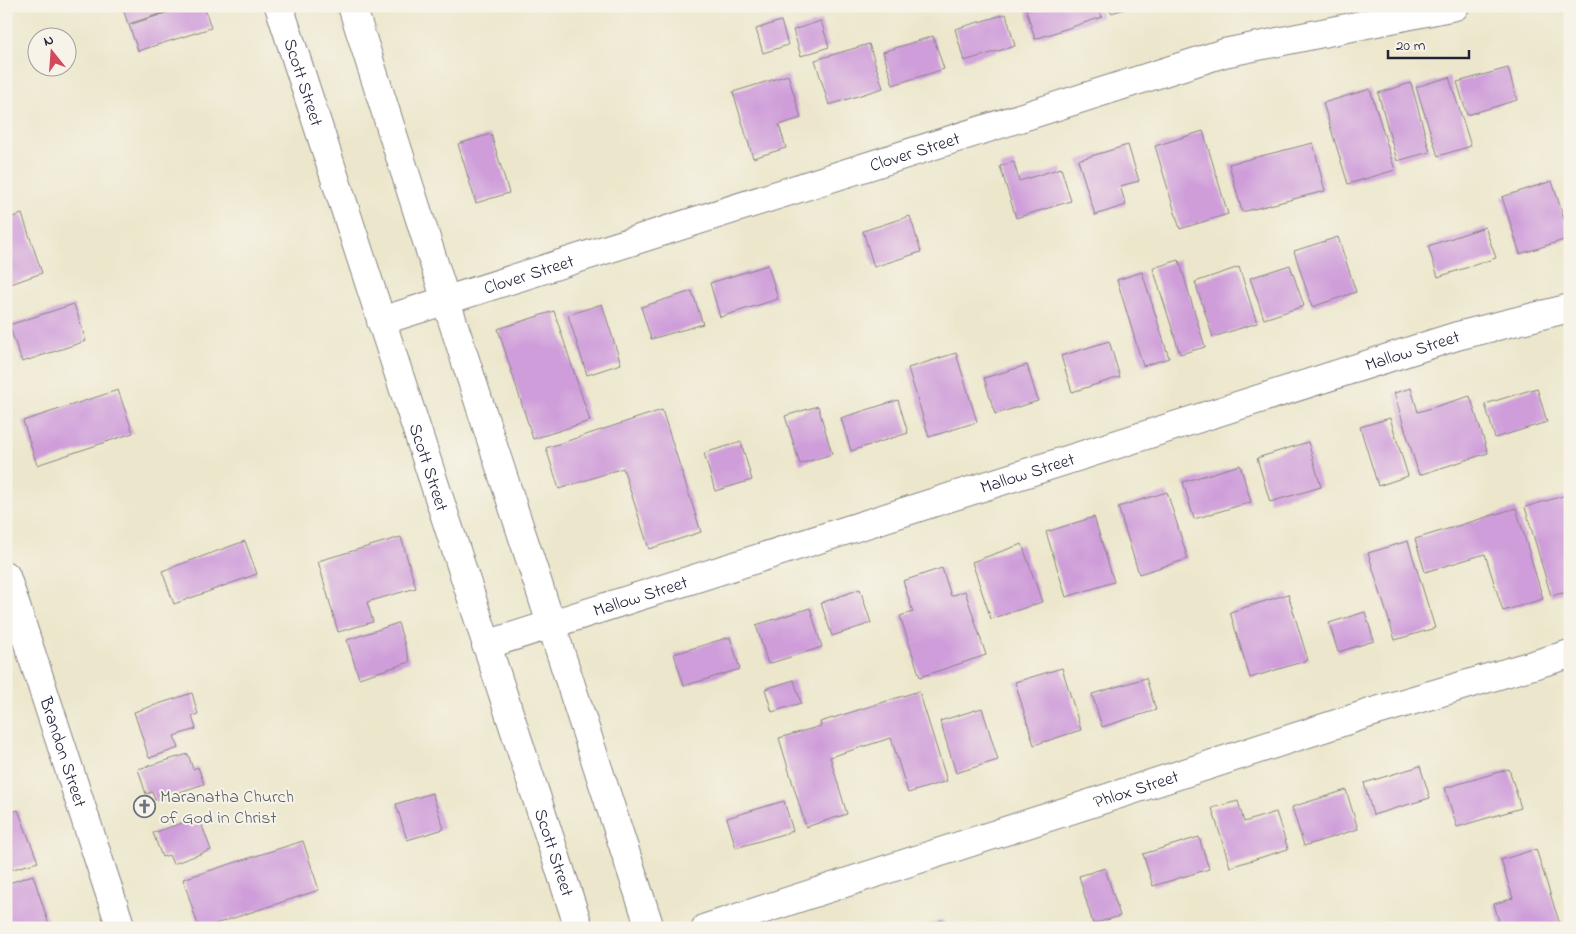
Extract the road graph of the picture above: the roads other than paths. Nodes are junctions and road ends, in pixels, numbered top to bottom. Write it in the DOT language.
graph roads {
  1 [pos="279,6"];
  2 [pos="352,6"];
  3 [pos="1455,6"];
  4 [pos="446,301"];
  5 [pos="1570,308"];
  6 [pos="381,321"];
  7 [pos="6,576"];
  8 [pos="551,623"];
  9 [pos="486,645"];
  10 [pos="1570,654"];
  11 [pos="121,928"];
  12 [pos="579,928"];
  13 [pos="650,928"];
  14 [pos="706,928"];
  1 -- 6 [label="street, Scott Street"];
  2 -- 4 [label="street"];
  3 -- 4 [label="street, Clover Street"];
  4 -- 6 [label="street, Clover Street"];
  4 -- 8 [label="street"];
  5 -- 8 [label="street, Mallow Street"];
  6 -- 9 [label="street, Scott Street"];
  7 -- 11 [label="street, Brandon Street"];
  8 -- 9 [label="street, Mallow Street"];
  8 -- 13 [label="street"];
  9 -- 12 [label="street, Scott Street"];
  10 -- 14 [label="street, Phlox Street"];
}
